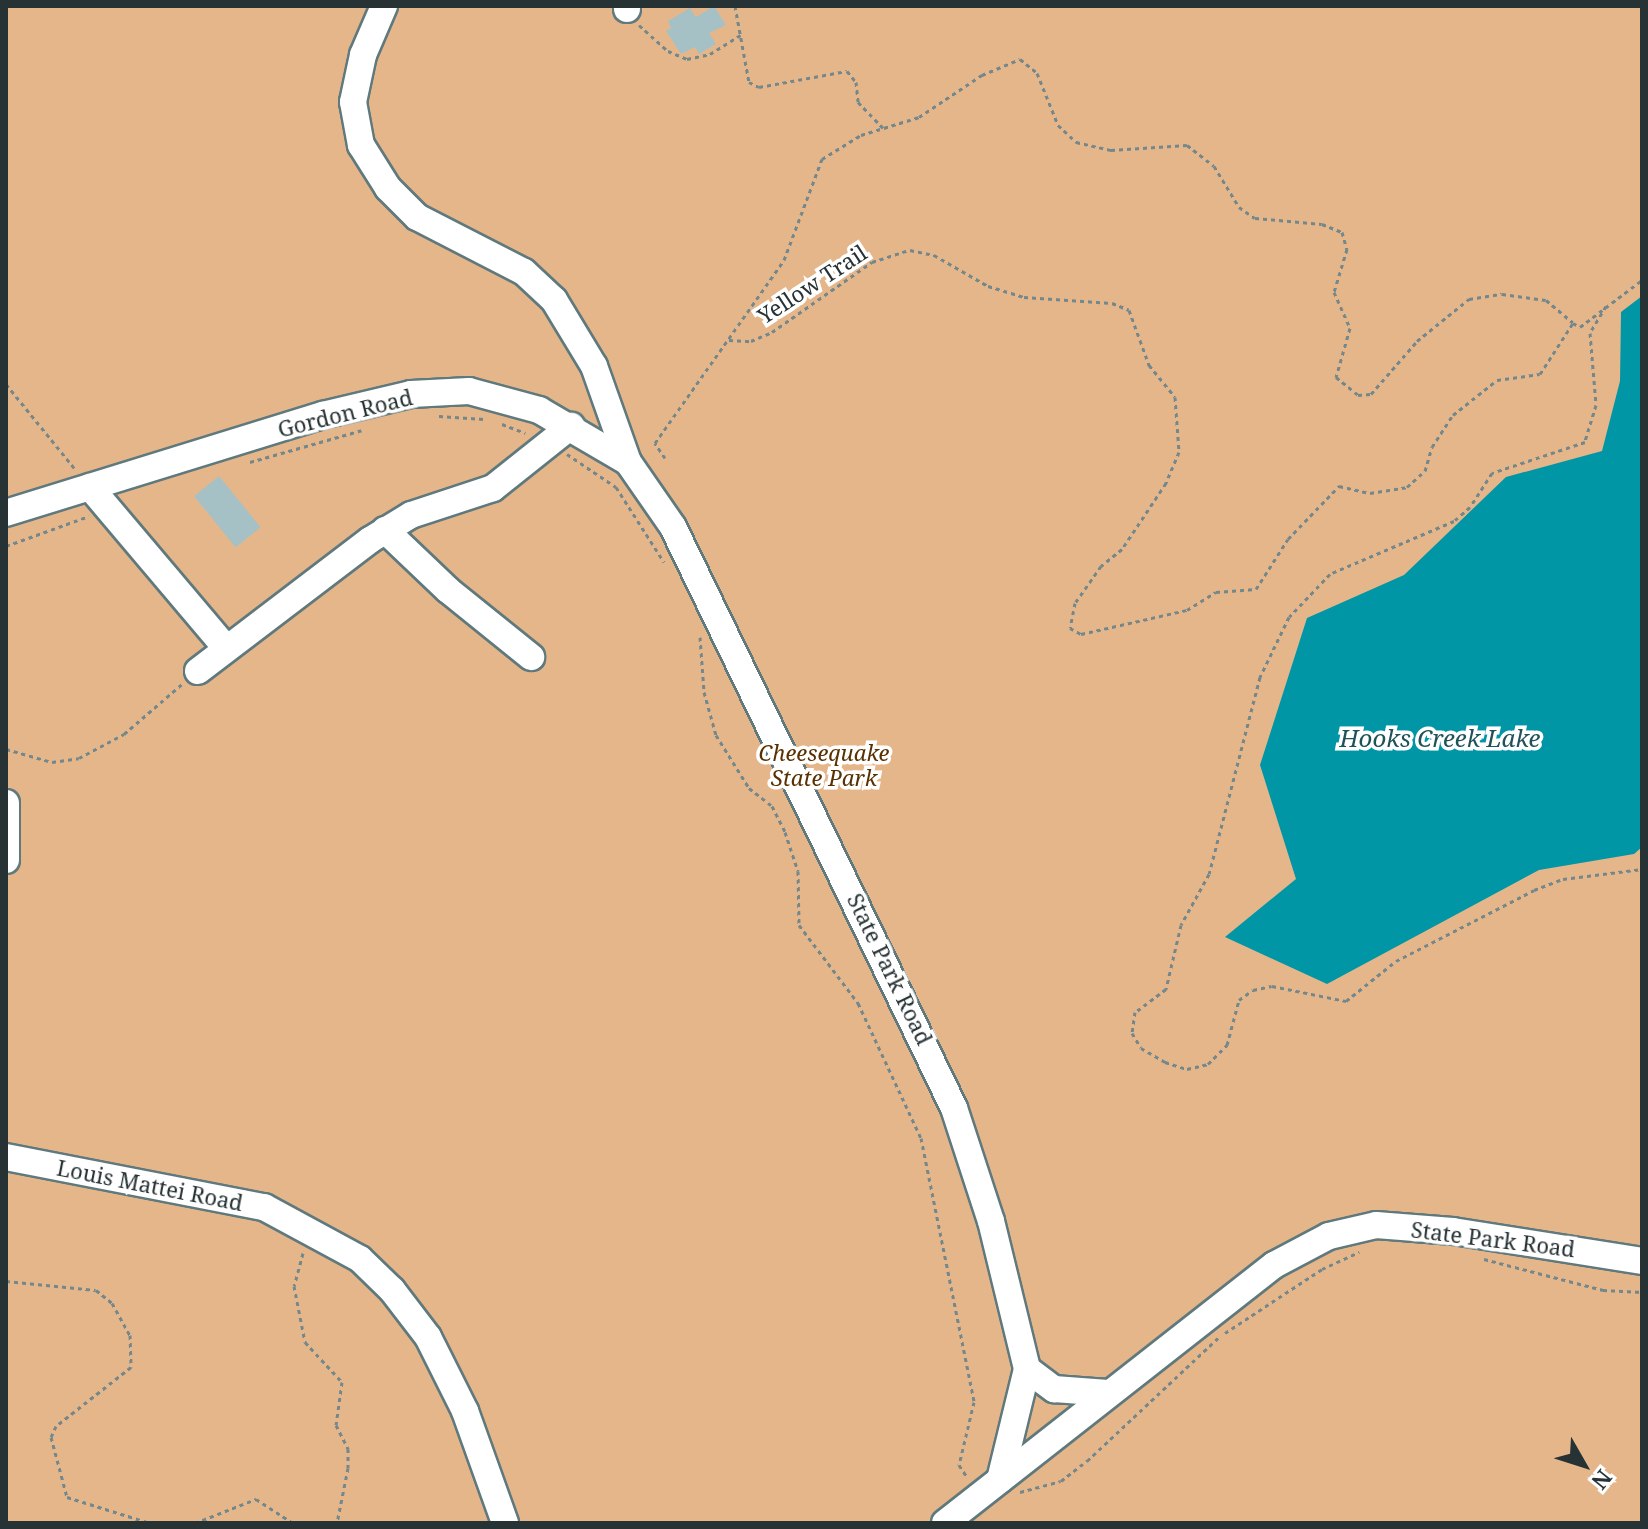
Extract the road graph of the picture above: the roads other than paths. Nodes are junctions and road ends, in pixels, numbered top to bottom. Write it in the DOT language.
graph roads {
  1 [pos="384,6"];
  2 [pos="571,426"];
  3 [pos="628,462"];
  4 [pos="90,487"];
  5 [pos="6,513"];
  6 [pos="385,530"];
  7 [pos="703,588"];
  8 [pos="226,648"];
  9 [pos="531,657"];
  10 [pos="198,671"];
  11 [pos="6,803"];
  12 [pos="6,860"];
  13 [pos="6,1157"];
  14 [pos="1642,1261"];
  15 [pos="1027,1369"];
  16 [pos="1108,1393"];
  17 [pos="995,1485"];
  18 [pos="505,1523"];
  19 [pos="945,1523"];
  1 -- 3 [label="street"];
  2 -- 3 [label="street, Gordon Road"];
  2 -- 4 [label="street, Gordon Road"];
  2 -- 6 [label="street"];
  3 -- 7 [label="street, Gordon Road"];
  4 -- 5 [label="street, Gordon Road"];
  4 -- 8 [label="street"];
  6 -- 8 [label="street"];
  6 -- 9 [label="street"];
  7 -- 15 [label="street, State Park Road"];
  8 -- 10 [label="street"];
  11 -- 12 [label="street"];
  13 -- 18 [label="street, Louis Mattei Road"];
  14 -- 16 [label="street, State Park Road"];
  15 -- 16 [label="street"];
  15 -- 17 [label="street, State Park Road"];
  16 -- 17 [label="street, State Park Road"];
  17 -- 19 [label="street, State Park Road"];
}
